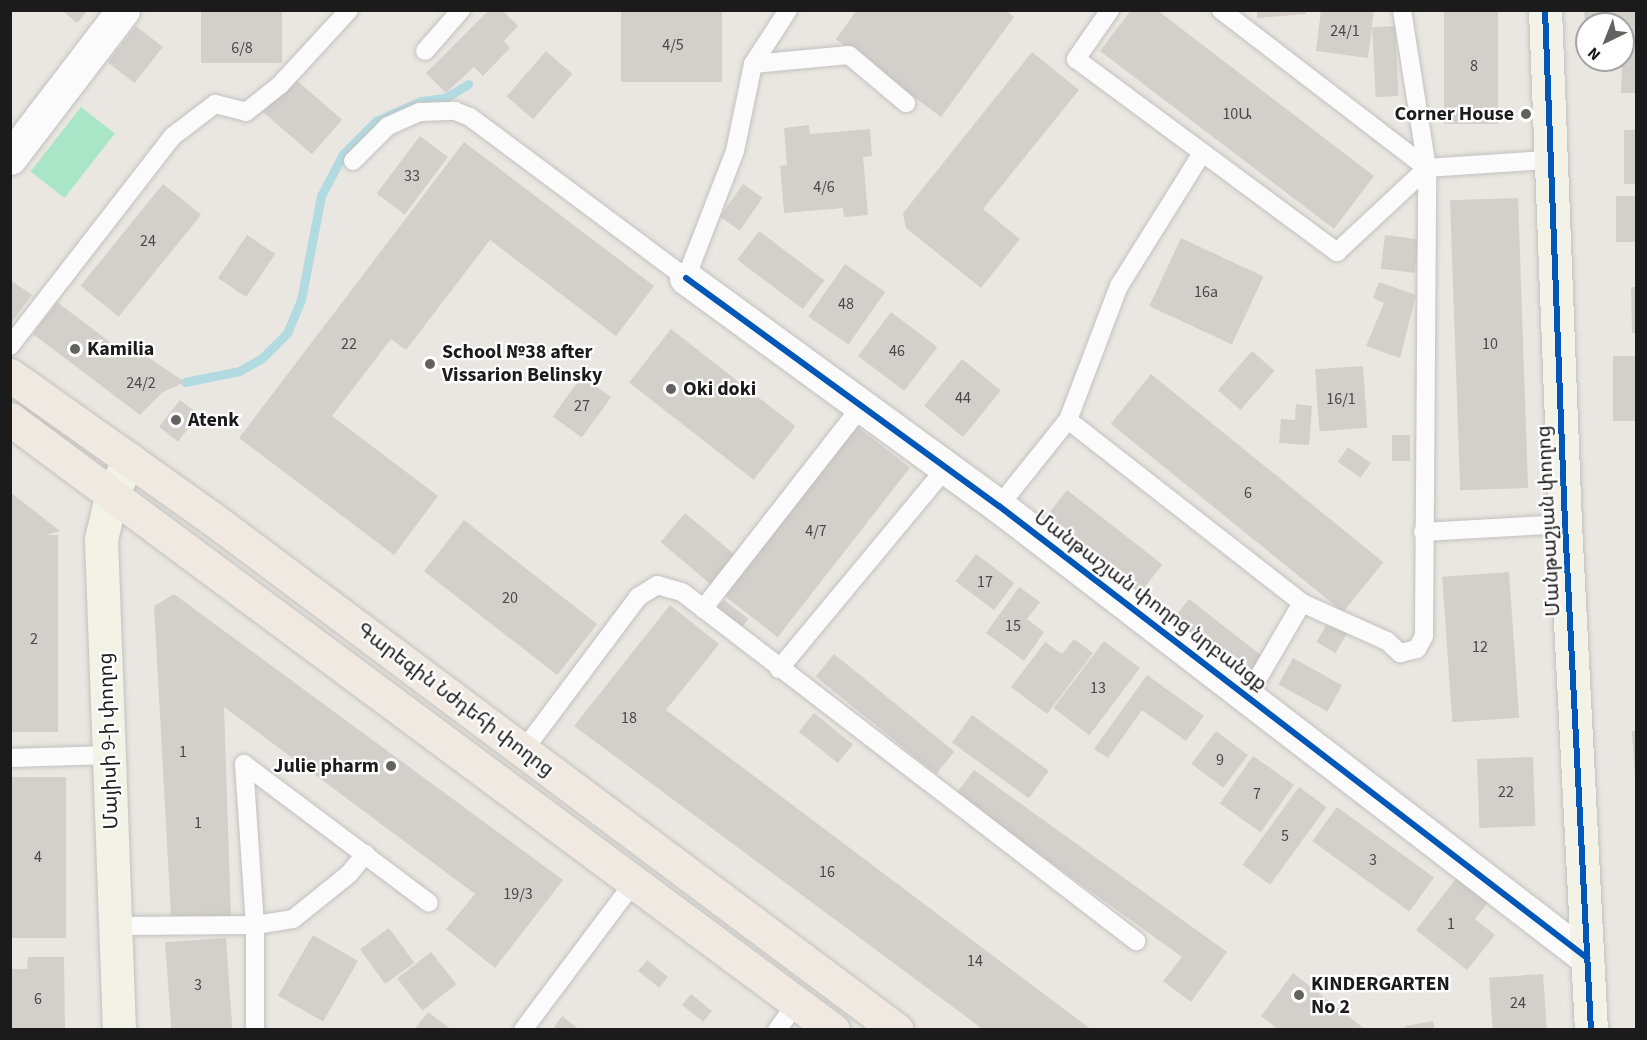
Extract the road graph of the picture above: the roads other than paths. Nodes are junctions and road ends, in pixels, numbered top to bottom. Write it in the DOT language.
graph roads {
  1 [pos="123,10"];
  2 [pos="349,10"];
  3 [pos="461,10"];
  4 [pos="788,10"];
  5 [pos="1110,10"];
  6 [pos="1221,10"];
  7 [pos="1402,10"];
  8 [pos="1545,10"];
  9 [pos="425,51"];
  10 [pos="753,63"];
  11 [pos="906,103"];
  12 [pos="1202,153"];
  13 [pos="10,158"];
  14 [pos="1549,160"];
  15 [pos="353,161"];
  16 [pos="1427,168"];
  17 [pos="686,278"];
  18 [pos="10,346"];
  19 [pos="10,375"];
  20 [pos="863,404"];
  21 [pos="10,420"];
  22 [pos="1068,420"];
  23 [pos="130,459"];
  24 [pos="946,468"];
  25 [pos="111,493"];
  26 [pos="999,506"];
  27 [pos="1565,524"];
  28 [pos="1423,532"];
  29 [pos="1302,603"];
  30 [pos="703,609"];
  31 [pos="779,669"];
  32 [pos="1247,696"];
  33 [pos="523,751"];
  34 [pos="110,755"];
  35 [pos="10,758"];
  36 [pos="365,854"];
  37 [pos="634,882"];
  38 [pos="429,903"];
  39 [pos="255,925"];
  40 [pos="116,926"];
  41 [pos="1136,941"];
  42 [pos="1587,958"];
  43 [pos="797,1002"];
  44 [pos="119,1029"];
  45 [pos="255,1029"];
  46 [pos="523,1029"];
  47 [pos="777,1029"];
  48 [pos="833,1029"];
  49 [pos="897,1029"];
  50 [pos="1591,1029"];
  1 -- 13 [label="street"];
  2 -- 18 [label="lane"];
  3 -- 9 [label="lane"];
  4 -- 10 [label="lane"];
  5 -- 12 [label="lane"];
  6 -- 16 [label="lane"];
  7 -- 16 [label="lane"];
  8 -- 14 [label="street, Մանթաշյան փողոց"];
  10 -- 11 [label="lane"];
  10 -- 17 [label="lane"];
  12 -- 16 [label="lane"];
  12 -- 22 [label="lane"];
  14 -- 16 [label="lane"];
  14 -- 27 [label="street, Մանթաշյան փողոց"];
  15 -- 17 [label="lane"];
  16 -- 28 [label="lane"];
  17 -- 20 [label="street, Մանթաշյան փողոց նրբանցք"];
  19 -- 23 [label="main road, Գարեգին Նժդեհի փողոց"];
  20 -- 24 [label="street, Մանթաշյան փողոց նրբանցք"];
  20 -- 30 [label="lane"];
  21 -- 25 [label="main road, Գարեգին Նժդեհի փողոց"];
  22 -- 26 [label="lane"];
  22 -- 29 [label="lane"];
  23 -- 25 [label="street, Մայիսի 9-ի փողոց"];
  23 -- 33 [label="main road, Գարեգին Նժդեհի փողոց"];
  24 -- 26 [label="street, Մանթաշյան փողոց նրբանցք"];
  24 -- 31 [label="lane"];
  25 -- 34 [label="street, Մայիսի 9-ի փողոց"];
  25 -- 37 [label="main road, Գարեգին Նժդեհի փողոց"];
  26 -- 32 [label="street, Մանթաշյան փողոց նրբանցք"];
  27 -- 28 [label="lane"];
  27 -- 42 [label="street, Մանթաշյան փողոց"];
  28 -- 29 [label="lane"];
  29 -- 32 [label="lane"];
  30 -- 31 [label="lane"];
  30 -- 33 [label="lane"];
  31 -- 41 [label="lane"];
  32 -- 42 [label="street, Մանթաշյան փողոց նրբանցք"];
  33 -- 49 [label="main road, Գարեգին Նժդեհի փողոց"];
  34 -- 35 [label="lane"];
  34 -- 40 [label="street, Մայիսի 9-ի փողոց"];
  36 -- 38 [label="lane"];
  36 -- 39 [label="lane"];
  36 -- 39 [label="lane"];
  37 -- 43 [label="main road, Գարեգին Նժդեհի փողոց"];
  37 -- 46 [label="lane"];
  39 -- 40 [label="lane"];
  39 -- 45 [label="lane"];
  40 -- 44 [label="street, Մայիսի 9-ի փողոց"];
  42 -- 50 [label="street, Մանթաշյան փողոց"];
  43 -- 47 [label="lane"];
  43 -- 48 [label="main road, Գարեգին Նժդեհի փողոց"];
}
